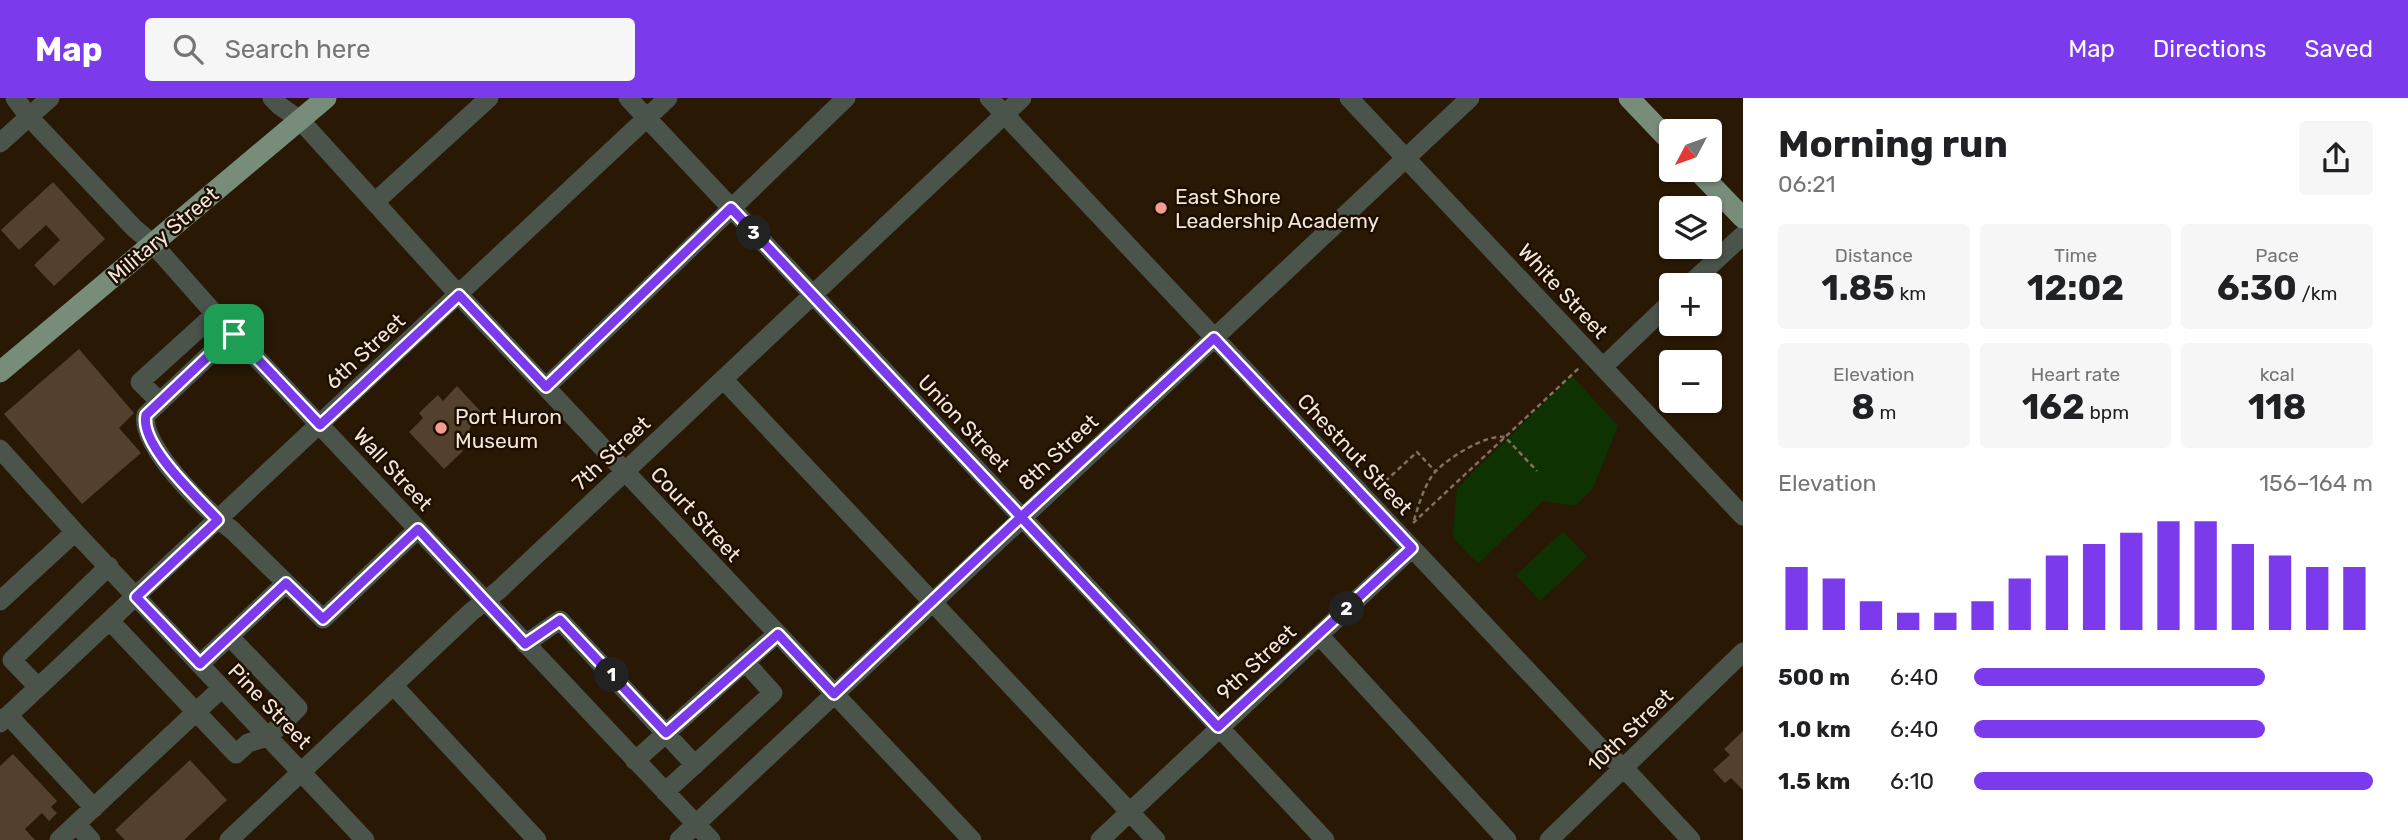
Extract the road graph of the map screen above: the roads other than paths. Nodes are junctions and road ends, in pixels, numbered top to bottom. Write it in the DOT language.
graph roads {
  1 [pos="15,98"];
  2 [pos="50,98"];
  3 [pos="272,98"];
  4 [pos="326,98"];
  5 [pos="489,98"];
  6 [pos="628,98"];
  7 [pos="668,98"];
  8 [pos="846,98"];
  9 [pos="989,98"];
  10 [pos="1023,98"];
  11 [pos="1349,98"];
  12 [pos="1470,98"];
  13 [pos="1629,98"];
  14 [pos="1004,115"];
  15 [pos="29,117"];
  16 [pos="647,118"];
  17 [pos="300,120"];
  18 [pos="1659,129"];
  19 [pos="0,143"];
  20 [pos="1406,158"];
  21 [pos="1708,182"];
  22 [pos="376,201"];
  23 [pos="731,208"];
  24 [pos="1743,218"];
  25 [pos="1743,235"];
  26 [pos="153,244"];
  27 [pos="1702,273"];
  28 [pos="459,295"];
  29 [pos="813,295"];
  30 [pos="1659,313"];
  31 [pos="215,314"];
  32 [pos="234,334"];
  33 [pos="1214,338"];
  34 [pos="1603,367"];
  35 [pos="0,372"];
  36 [pos="723,379"];
  37 [pos="546,387"];
  38 [pos="160,402"];
  39 [pos="320,425"];
  40 [pos="0,449"];
  41 [pos="625,471"];
  42 [pos="1743,516"];
  43 [pos="1021,517"];
  44 [pos="218,520"];
  45 [pos="418,529"];
  46 [pos="75,532"];
  47 [pos="1412,548"];
  48 [pos="108,566"];
  49 [pos="286,583"];
  50 [pos="136,597"];
  51 [pos="0,601"];
  52 [pos="485,601"];
  53 [pos="932,602"];
  54 [pos="110,621"];
  55 [pos="778,634"];
  56 [pos="1319,635"];
  57 [pos="229,636"];
  58 [pos="525,644"];
  59 [pos="1743,652"];
  60 [pos="6,654"];
  61 [pos="746,662"];
  62 [pos="200,664"];
  63 [pos="393,685"];
  64 [pos="38,687"];
  65 [pos="222,688"];
  66 [pos="834,694"];
  67 [pos="196,712"];
  68 [pos="4,719"];
  69 [pos="1218,727"];
  70 [pos="666,733"];
  71 [pos="268,737"];
  72 [pos="635,761"];
  73 [pos="695,765"];
  74 [pos="1624,768"];
  75 [pos="302,771"];
  76 [pos="665,792"];
  77 [pos="94,808"];
  78 [pos="1130,812"];
  79 [pos="76,824"];
  80 [pos="696,824"];
  81 [pos="59,840"];
  82 [pos="91,840"];
  83 [pos="229,840"];
  84 [pos="365,840"];
  85 [pos="537,840"];
  86 [pos="679,840"];
  87 [pos="711,840"];
  88 [pos="972,840"];
  89 [pos="1100,840"];
  90 [pos="1156,840"];
  91 [pos="1325,840"];
  92 [pos="1507,840"];
  93 [pos="1549,840"];
  94 [pos="1691,840"];
  1 -- 15 [label="street, Wall Street"];
  2 -- 15 [label="street"];
  3 -- 17 [label="street, Court Street"];
  4 -- 17 [label="main road, Military Street"];
  5 -- 22 [label="street"];
  6 -- 16 [label="street, Union Street"];
  7 -- 16 [label="street, 6th Street"];
  8 -- 23 [label="street"];
  9 -- 14 [label="street, Chestnut Street"];
  10 -- 14 [label="street, 7th Street"];
  11 -- 20 [label="street, White Street"];
  12 -- 20 [label="street, 8th Street"];
  13 -- 18 [label="main road"];
  14 -- 29 [label="street, 7th Street"];
  14 -- 33 [label="street, Chestnut Street"];
  15 -- 19 [label="street"];
  15 -- 26 [label="street, Wall Street"];
  16 -- 23 [label="street, Union Street"];
  16 -- 28 [label="street, 6th Street"];
  17 -- 22 [label="street, Court Street"];
  17 -- 26 [label="main road, Military Street"];
  20 -- 33 [label="street, 8th Street"];
  20 -- 34 [label="street, White Street"];
  21 -- 24 [label="main road"];
  22 -- 28 [label="street, Court Street"];
  23 -- 29 [label="street, Union Street"];
  23 -- 37 [label="street"];
  25 -- 27 [label="street"];
  26 -- 31 [label="street, Wall Street"];
  26 -- 35 [label="main road, Military Street"];
  28 -- 37 [label="street, Court Street"];
  28 -- 39 [label="street, 6th Street"];
  29 -- 36 [label="street, 7th Street"];
  29 -- 43 [label="street, Union Street"];
  30 -- 34 [label="street"];
  31 -- 32 [label="street, Wall Street"];
  31 -- 38 [label="street"];
  32 -- 38 [label="street"];
  32 -- 39 [label="street, Wall Street"];
  33 -- 43 [label="street, 8th Street"];
  33 -- 47 [label="street, Chestnut Street"];
  34 -- 42 [label="street, White Street"];
  36 -- 41 [label="street, 7th Street"];
  36 -- 53 [label="street"];
  37 -- 41 [label="street, Court Street"];
  38 -- 44 [label="street"];
  39 -- 44 [label="street, 6th Street"];
  39 -- 45 [label="street, Wall Street"];
  40 -- 46 [label="street, Pine Street"];
  41 -- 52 [label="street, 7th Street"];
  41 -- 55 [label="street, Court Street"];
  43 -- 53 [label="street, 8th Street"];
  43 -- 69 [label="street, Union Street"];
  44 -- 49 [label="street"];
  44 -- 50 [label="street, 6th Street"];
  45 -- 49 [label="street"];
  45 -- 52 [label="street, Wall Street"];
  46 -- 48 [label="street, Pine Street"];
  46 -- 51 [label="street"];
  47 -- 56 [label="street, 9th Street"];
  47 -- 74 [label="street, Chestnut Street"];
  48 -- 50 [label="street, Pine Street"];
  48 -- 60 [label="street"];
  49 -- 57 [label="street"];
  50 -- 54 [label="street, 6th Street"];
  50 -- 62 [label="street, Pine Street"];
  52 -- 58 [label="street, Wall Street"];
  52 -- 63 [label="street, 7th Street"];
  53 -- 66 [label="street, 8th Street"];
  53 -- 78 [label="street"];
  54 -- 64 [label="street, 6th Street"];
  54 -- 67 [label="street"];
  55 -- 61 [label="street"];
  55 -- 66 [label="street, Court Street"];
  56 -- 69 [label="street, 9th Street"];
  56 -- 92 [label="street"];
  57 -- 62 [label="street"];
  57 -- 71 [label="street"];
  58 -- 70 [label="street"];
  58 -- 72 [label="street, Wall Street"];
  59 -- 74 [label="street, 10th Street"];
  60 -- 64 [label="street"];
  61 -- 70 [label="street"];
  61 -- 73 [label="street"];
  62 -- 65 [label="street, Pine Street"];
  63 -- 75 [label="street, 7th Street"];
  63 -- 85 [label="street"];
  64 -- 68 [label="street, 6th Street"];
  65 -- 67 [label="street"];
  65 -- 71 [label="street, Pine Street"];
  66 -- 80 [label="street, 8th Street"];
  66 -- 88 [label="street, Court Street"];
  67 -- 71 [label="street"];
  67 -- 77 [label="street"];
  68 -- 77 [label="street"];
  69 -- 78 [label="street, 9th Street"];
  69 -- 91 [label="street, Union Street"];
  70 -- 72 [label="street"];
  70 -- 73 [label="street"];
  71 -- 75 [label="street, Pine Street"];
  72 -- 76 [label="street, Wall Street"];
  73 -- 76 [label="street"];
  74 -- 93 [label="street, 10th Street"];
  74 -- 94 [label="street, Chestnut Street"];
  75 -- 83 [label="street, 7th Street"];
  75 -- 84 [label="street, Pine Street"];
  76 -- 80 [label="street, Wall Street"];
  77 -- 79 [label="street"];
  78 -- 89 [label="street, 9th Street"];
  78 -- 90 [label="street"];
  79 -- 81 [label="street"];
  79 -- 82 [label="street"];
  80 -- 86 [label="street, 8th Street"];
  80 -- 87 [label="street, Wall Street"];
}
